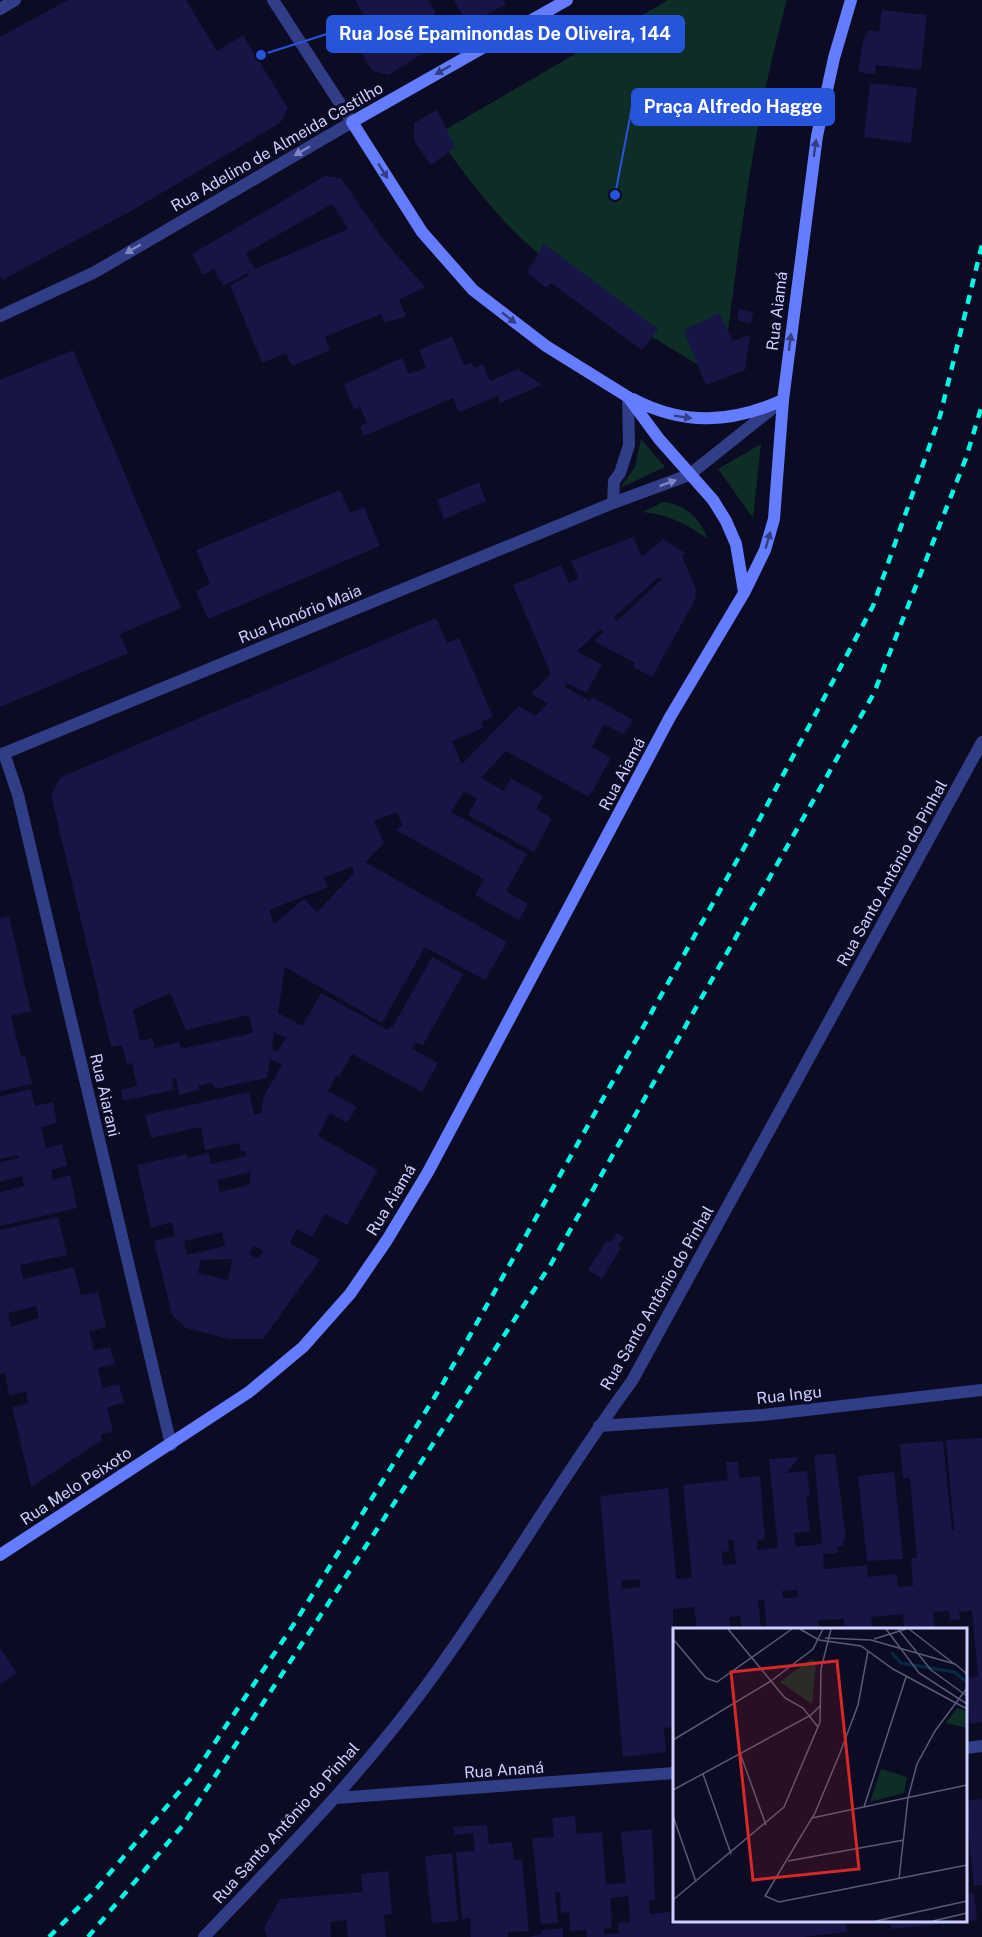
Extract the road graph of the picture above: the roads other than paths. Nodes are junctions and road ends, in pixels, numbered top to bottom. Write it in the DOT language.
graph roads {
  1 [pos="15,0"];
  2 [pos="273,0"];
  3 [pos="567,0"];
  4 [pos="851,0"];
  5 [pos="0,9"];
  6 [pos="352,122"];
  7 [pos="0,316"];
  8 [pos="628,397"];
  9 [pos="783,400"];
  10 [pos="689,475"];
  11 [pos="613,502"];
  12 [pos="744,593"];
  13 [pos="982,742"];
  14 [pos="2,754"];
  15 [pos="982,1390"];
  16 [pos="599,1426"];
  17 [pos="171,1445"];
  18 [pos="0,1555"];
  19 [pos="982,1746"];
  20 [pos="967,1748"];
  21 [pos="673,1773"];
  22 [pos="336,1798"];
  23 [pos="204,1937"];
  1 -- 5 [label="street"];
  2 -- 6 [label="street"];
  3 -- 6 [label="main road, Rua Adelino de Almeida Castilho, one-way"];
  9 -- 4 [label="main road, Rua Aiamá, one-way"];
  6 -- 7 [label="street, Rua Adelino de Almeida Castilho, one-way"];
  6 -- 8 [label="main road, one-way"];
  8 -- 9 [label="main road, one-way"];
  8 -- 10 [label="main road"];
  8 -- 11 [label="street"];
  9 -- 10 [label="street, Rua Honório Maia"];
  12 -- 9 [label="main road, Rua Aiamá, one-way"];
  11 -- 10 [label="street, Rua Honório Maia, one-way"];
  10 -- 12 [label="main road"];
  11 -- 14 [label="street, Rua Honório Maia"];
  12 -- 17 [label="main road, Rua Aiamá"];
  13 -- 16 [label="street, Rua Santo Antônio do Pinhal"];
  14 -- 17 [label="street, Rua Aiarani"];
  15 -- 16 [label="street, Rua Ingu"];
  16 -- 22 [label="street, Rua Santo Antônio do Pinhal"];
  17 -- 18 [label="main road, Rua Melo Peixoto"];
  19 -- 20 [label="street"];
  21 -- 22 [label="street, Rua Ananá"];
  22 -- 23 [label="street, Rua Santo Antônio do Pinhal"];
}
